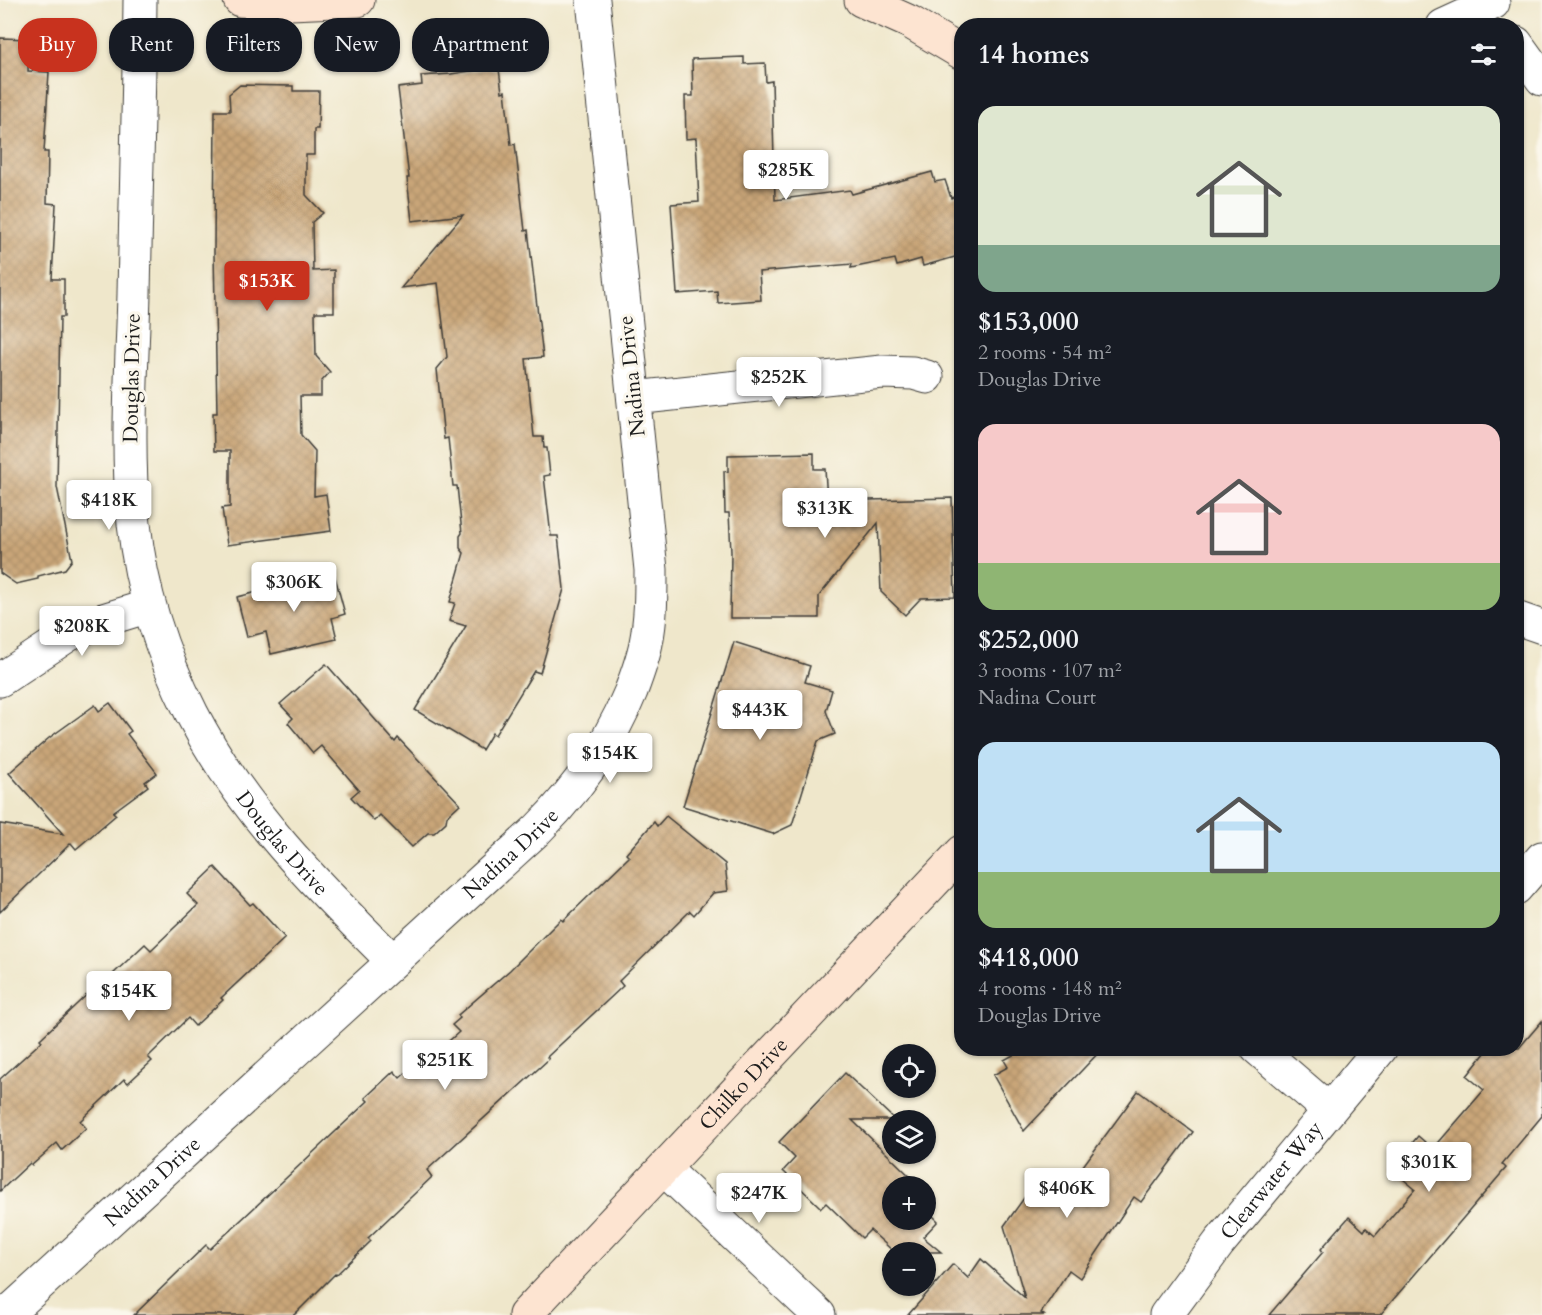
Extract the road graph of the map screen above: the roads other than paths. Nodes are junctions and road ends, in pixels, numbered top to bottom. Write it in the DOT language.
graph roads {
  1 [pos="140,0"];
  2 [pos="240,0"];
  3 [pos="358,0"];
  4 [pos="593,0"];
  5 [pos="861,0"];
  6 [pos="1497,10"];
  7 [pos="1470,18"];
  8 [pos="954,48"];
  9 [pos="1524,55"];
  10 [pos="1542,79"];
  11 [pos="927,377"];
  12 [pos="634,398"];
  13 [pos="150,606"];
  14 [pos="1524,621"];
  15 [pos="1542,627"];
  16 [pos="0,680"];
  17 [pos="1542,858"];
  18 [pos="954,861"];
  19 [pos="1524,879"];
  20 [pos="393,961"];
  21 [pos="1266,1056"];
  22 [pos="1374,1056"];
  23 [pos="1329,1110"];
  24 [pos="664,1169"];
  25 [pos="6,1315"];
  26 [pos="525,1315"];
  27 [pos="819,1315"];
  28 [pos="1166,1315"];
  1 -- 13 [label="street, Douglas Drive"];
  2 -- 3 [label="street"];
  4 -- 12 [label="street, Nadina Drive"];
  5 -- 8 [label="street"];
  6 -- 7 [label="street"];
  9 -- 10 [label="street"];
  11 -- 12 [label="street"];
  12 -- 20 [label="street, Nadina Drive"];
  13 -- 16 [label="street"];
  13 -- 20 [label="street, Douglas Drive"];
  14 -- 15 [label="street"];
  17 -- 19 [label="street"];
  18 -- 24 [label="street, Chilko Drive"];
  20 -- 25 [label="street, Nadina Drive"];
  21 -- 23 [label="street"];
  22 -- 23 [label="street, Clearwater Way"];
  23 -- 28 [label="street, Clearwater Way"];
  24 -- 26 [label="street, Chilko Drive"];
  24 -- 27 [label="street"];
}
